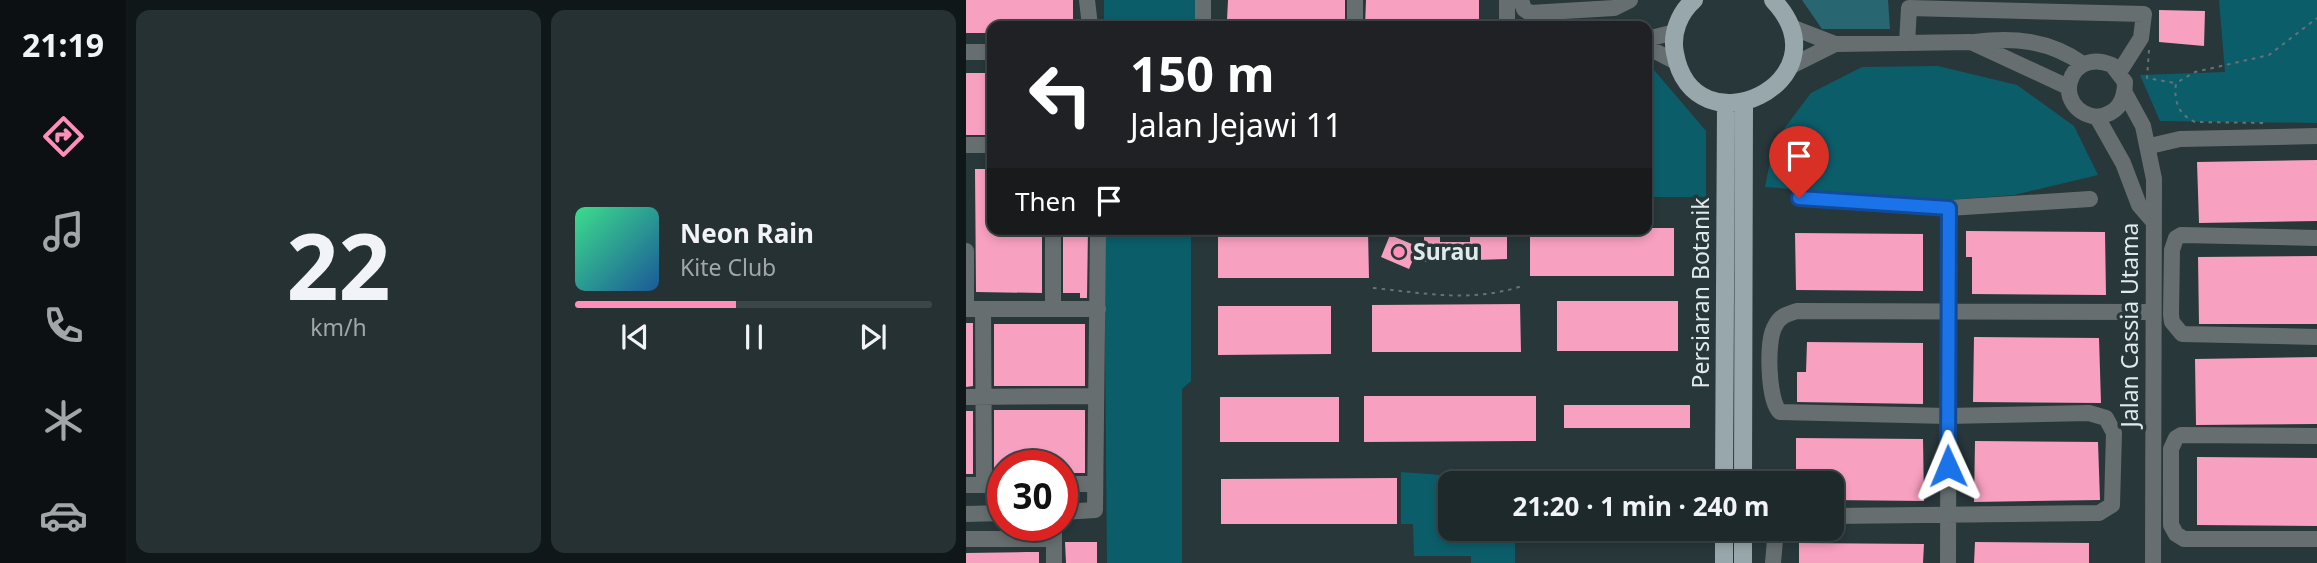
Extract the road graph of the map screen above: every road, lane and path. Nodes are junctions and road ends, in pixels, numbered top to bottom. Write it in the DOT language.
graph roads {
  1 [pos="1087,0"];
  2 [pos="1203,0"];
  3 [pos="1355,0"];
  4 [pos="1507,0"];
  5 [pos="1521,0"];
  6 [pos="1630,0"];
  7 [pos="1694,0"];
  8 [pos="1773,0"];
  9 [pos="1909,4"];
  10 [pos="2144,13"];
  11 [pos="2317,18"];
  12 [pos="1089,21"];
  13 [pos="1203,21"];
  14 [pos="1355,21"];
  15 [pos="1507,21"];
  16 [pos="1791,27"];
  17 [pos="1675,32"];
  18 [pos="1652,38"];
  19 [pos="1971,42"];
  20 [pos="1907,43"];
  21 [pos="1835,44"];
  22 [pos="1652,50"];
  23 [pos="966,52"];
  24 [pos="987,52"];
  25 [pos="1676,62"];
  26 [pos="2082,64"];
  27 [pos="1789,67"];
  28 [pos="2120,71"];
  29 [pos="2176,83"];
  30 [pos="2068,87"];
  31 [pos="2125,93"];
  32 [pos="1735,103"];
  33 [pos="2097,117"];
  34 [pos="2275,123"];
  35 [pos="2317,136"];
  36 [pos="966,145"];
  37 [pos="987,145"];
  38 [pos="2150,146"];
  39 [pos="1799,198"];
  40 [pos="2090,199"];
  41 [pos="1949,208"];
  42 [pos="2152,220"];
  43 [pos="1053,235"];
  44 [pos="1098,235"];
  45 [pos="2317,238"];
  46 [pos="966,251"];
  47 [pos="1522,286"];
  48 [pos="1373,288"];
  49 [pos="966,309"];
  50 [pos="983,309"];
  51 [pos="1053,309"];
  52 [pos="1098,309"];
  53 [pos="1949,310"];
  54 [pos="2153,312"];
  55 [pos="2317,337"];
  56 [pos="966,397"];
  57 [pos="984,397"];
  58 [pos="1094,397"];
  59 [pos="1947,416"];
  60 [pos="2317,436"];
  61 [pos="1724,471"];
  62 [pos="1743,471"];
  63 [pos="1078,484"];
  64 [pos="1094,484"];
  65 [pos="966,485"];
  66 [pos="984,485"];
  67 [pos="1078,511"];
  68 [pos="987,513"];
  69 [pos="966,514"];
  70 [pos="1844,516"];
  71 [pos="1948,516"];
  72 [pos="987,537"];
  73 [pos="966,539"];
  74 [pos="2317,539"];
  75 [pos="1054,541"];
  76 [pos="1724,541"];
  77 [pos="1743,541"];
  78 [pos="1775,541"];
  79 [pos="1054,563"];
  80 [pos="1724,563"];
  81 [pos="1743,563"];
  82 [pos="1773,563"];
  83 [pos="1948,563"];
  84 [pos="2153,563"];
  1 -- 12 [label="street"];
  2 -- 13 [label="street"];
  3 -- 14 [label="street"];
  4 -- 15 [label="street"];
  5 -- 6 [label="street"];
  7 -- 17 [label="main road"];
  8 -- 16 [label="main road"];
  9 -- 10 [label="street"];
  9 -- 20 [label="street"];
  10 -- 28 [label="street"];
  10 -- 29 [label="path"];
  11 -- 29 [label="path"];
  16 -- 21 [label="street"];
  16 -- 27 [label="main road"];
  17 -- 18 [label="street"];
  17 -- 25 [label="main road"];
  19 -- 20 [label="street"];
  19 -- 26 [label="street"];
  19 -- 30 [label="street"];
  20 -- 21 [label="street"];
  21 -- 27 [label="street"];
  22 -- 25 [label="street"];
  23 -- 24 [label="street"];
  25 -- 32 [label="main road"];
  26 -- 28 [label="street"];
  26 -- 30 [label="street"];
  27 -- 32 [label="main road"];
  28 -- 31 [label="street"];
  29 -- 34 [label="path"];
  30 -- 33 [label="street"];
  31 -- 33 [label="street"];
  31 -- 38 [label="street, Jalan Cassia Utama"];
  32 -- 61 [label="main road, Persiaran Botanik"];
  32 -- 62 [label="main road"];
  33 -- 42 [label="street"];
  35 -- 38 [label="street"];
  36 -- 37 [label="street"];
  38 -- 42 [label="street, Jalan Cassia Utama"];
  39 -- 41 [label="street"];
  40 -- 41 [label="street"];
  41 -- 53 [label="street"];
  42 -- 54 [label="street, Jalan Cassia Utama"];
  43 -- 51 [label="street"];
  44 -- 52 [label="street"];
  45 -- 55 [label="street"];
  46 -- 49 [label="street"];
  47 -- 48 [label="path"];
  49 -- 50 [label="street"];
  50 -- 51 [label="street"];
  50 -- 57 [label="street"];
  51 -- 52 [label="street"];
  52 -- 58 [label="street"];
  53 -- 54 [label="street"];
  53 -- 59 [label="street"];
  53 -- 59 [label="street"];
  54 -- 84 [label="street, Jalan Cassia Utama"];
  56 -- 57 [label="street"];
  57 -- 58 [label="street"];
  57 -- 66 [label="street"];
  58 -- 64 [label="street"];
  59 -- 71 [label="street"];
  59 -- 71 [label="street"];
  60 -- 74 [label="street"];
  63 -- 64 [label="street"];
  64 -- 67 [label="street"];
  65 -- 66 [label="street"];
  68 -- 69 [label="street"];
  70 -- 71 [label="street"];
  71 -- 83 [label="street"];
  72 -- 73 [label="street"];
  75 -- 79 [label="street"];
  76 -- 80 [label="main road"];
  77 -- 81 [label="main road"];
  78 -- 82 [label="street"];
}
